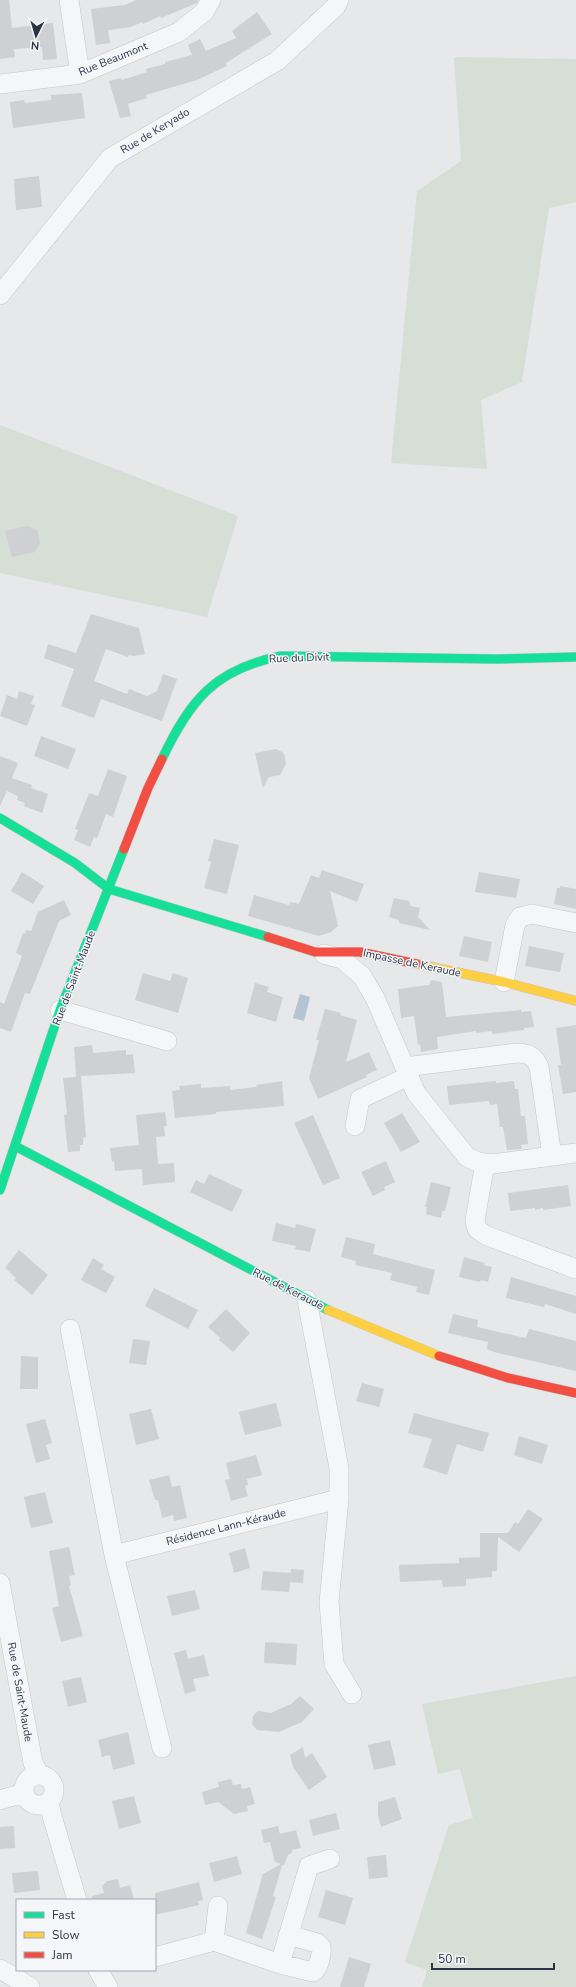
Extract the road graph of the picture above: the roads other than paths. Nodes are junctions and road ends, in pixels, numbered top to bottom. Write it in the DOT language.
graph roads {
  1 [pos="70,0"];
  2 [pos="211,0"];
  3 [pos="339,0"];
  4 [pos="80,74"];
  5 [pos="0,84"];
  6 [pos="0,296"];
  7 [pos="576,658"];
  8 [pos="0,818"];
  9 [pos="109,889"];
  10 [pos="576,924"];
  11 [pos="315,952"];
  12 [pos="504,982"];
  13 [pos="576,1001"];
  14 [pos="60,1010"];
  15 [pos="167,1041"];
  16 [pos="407,1072"];
  17 [pos="355,1126"];
  18 [pos="15,1146"];
  19 [pos="576,1153"];
  20 [pos="552,1156"];
  21 [pos="485,1163"];
  22 [pos="0,1190"];
  23 [pos="576,1269"];
  24 [pos="307,1300"];
  25 [pos="70,1329"];
  26 [pos="576,1393"];
  27 [pos="339,1499"];
  28 [pos="114,1554"];
  29 [pos="0,1583"];
  30 [pos="352,1694"];
  31 [pos="162,1748"];
  32 [pos="40,1775"];
  33 [pos="24,1793"];
  34 [pos="0,1800"];
  35 [pos="49,1802"];
  36 [pos="330,1859"];
  37 [pos="77,1899"];
  38 [pos="218,1906"];
  39 [pos="288,1935"];
  40 [pos="214,1941"];
  41 [pos="156,1957"];
  42 [pos="280,1964"];
  43 [pos="0,1969"];
  44 [pos="30,1987"];
  1 -- 4 [label="street"];
  2 -- 4 [label="street, Rue Beaumont"];
  3 -- 6 [label="street, Rue de Keryado"];
  4 -- 5 [label="street, Rue Beaumont"];
  7 -- 9 [label="street, Rue du Divit"];
  8 -- 9 [label="street"];
  9 -- 11 [label="street, Impasse de Keraude"];
  9 -- 14 [label="street, Rue de Saint-Maude"];
  10 -- 12 [label="street"];
  11 -- 12 [label="street, Impasse de Keraude"];
  11 -- 16 [label="street"];
  12 -- 13 [label="street, Impasse de Keraude"];
  14 -- 15 [label="street"];
  14 -- 18 [label="street, Rue de Saint-Maude"];
  16 -- 17 [label="street"];
  16 -- 20 [label="street"];
  16 -- 21 [label="street"];
  18 -- 22 [label="street, Rue de Saint-Maude"];
  18 -- 24 [label="street, Rue de Keraude"];
  19 -- 20 [label="street"];
  20 -- 21 [label="street"];
  21 -- 23 [label="street"];
  24 -- 26 [label="street, Rue de Keraude"];
  24 -- 27 [label="street"];
  25 -- 28 [label="street"];
  27 -- 28 [label="street, Résidence Lann-Kéraude"];
  27 -- 30 [label="street"];
  28 -- 31 [label="street"];
  29 -- 32 [label="street, Rue de Saint-Maude"];
  32 -- 33 [label="street"];
  32 -- 35 [label="street"];
  33 -- 34 [label="street"];
  33 -- 35 [label="street"];
  35 -- 37 [label="street"];
  36 -- 39 [label="street"];
  38 -- 40 [label="street"];
  39 -- 42 [label="street"];
  39 -- 42 [label="street"];
  40 -- 41 [label="street"];
  40 -- 42 [label="street"];
  43 -- 44 [label="street"];
}
